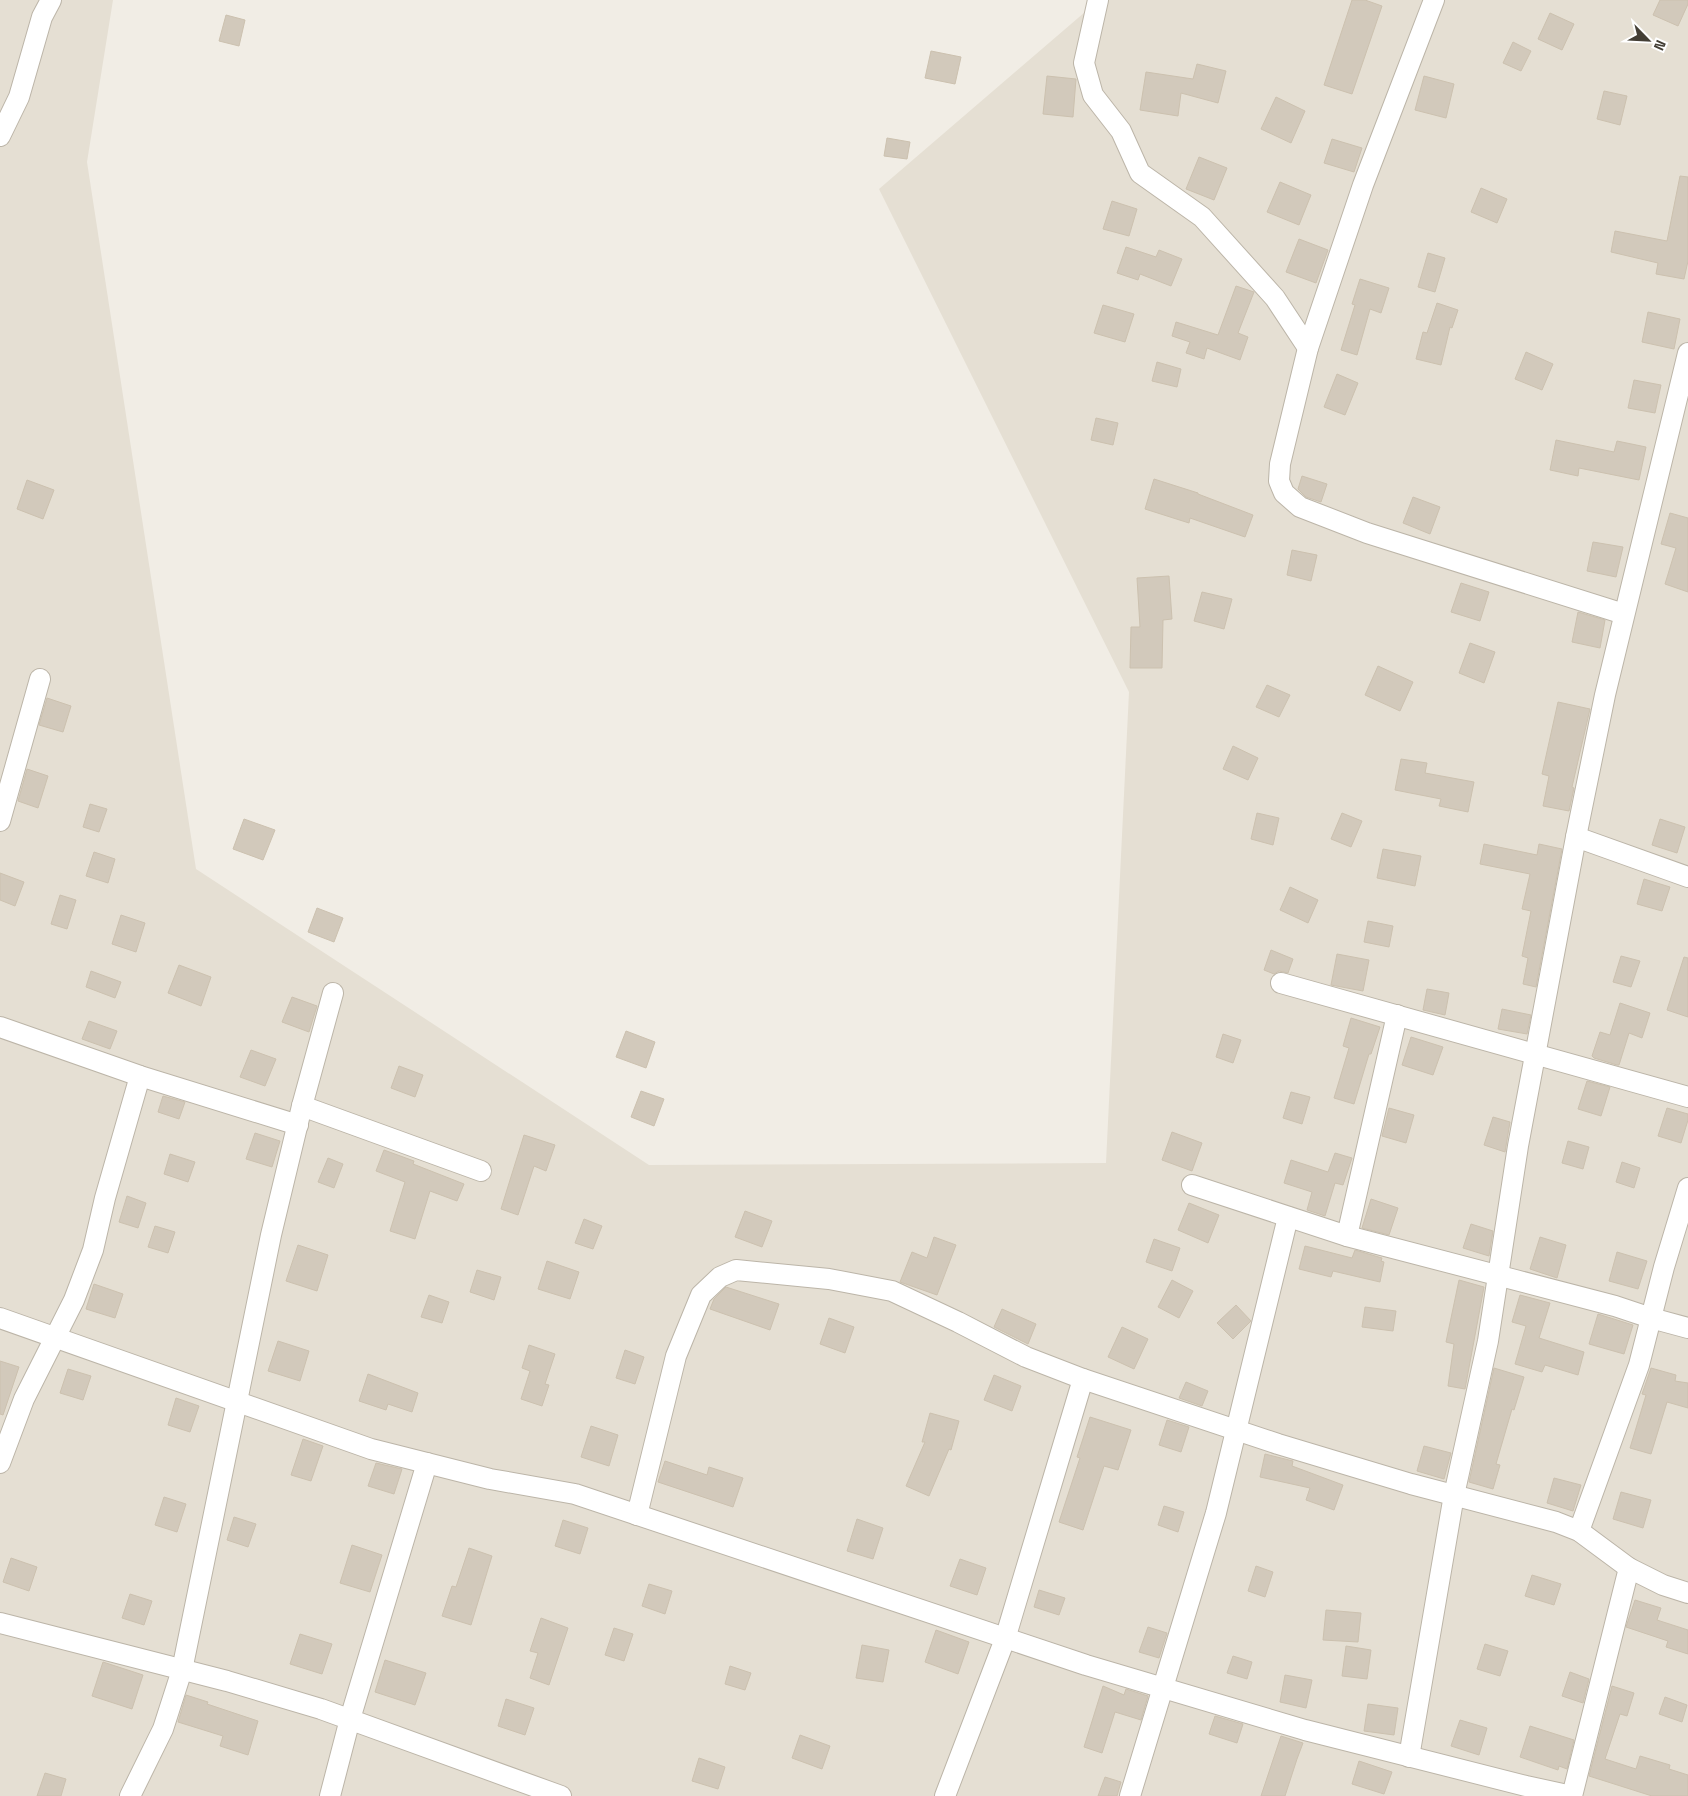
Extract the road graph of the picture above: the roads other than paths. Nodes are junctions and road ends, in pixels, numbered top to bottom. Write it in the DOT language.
graph roads {
  1 [pos="51,0"];
  2 [pos="1098,0"];
  3 [pos="1434,0"];
  4 [pos="0,136"];
  5 [pos="1308,348"];
  6 [pos="1688,353"];
  7 [pos="1624,614"];
  8 [pos="40,678"];
  9 [pos="0,821"];
  10 [pos="1576,837"];
  11 [pos="1688,877"];
  12 [pos="1281,982"];
  13 [pos="332,993"];
  14 [pos="1397,1015"];
  15 [pos="0,1027"];
  16 [pos="1536,1054"];
  17 [pos="140,1076"];
  18 [pos="1688,1097"];
  19 [pos="300,1115"];
  20 [pos="481,1171"];
  21 [pos="1192,1186"];
  22 [pos="1688,1188"];
  23 [pos="1288,1217"];
  24 [pos="1347,1236"];
  25 [pos="1498,1276"];
  26 [pos="0,1318"];
  27 [pos="1651,1318"];
  28 [pos="1688,1328"];
  29 [pos="55,1337"];
  30 [pos="1083,1379"];
  31 [pos="237,1401"];
  32 [pos="1237,1430"];
  33 [pos="0,1463"];
  34 [pos="427,1463"];
  35 [pos="1454,1495"];
  36 [pos="637,1515"];
  37 [pos="1579,1532"];
  38 [pos="1629,1568"];
  39 [pos="1688,1593"];
  40 [pos="0,1623"];
  41 [pos="1005,1639"];
  42 [pos="182,1670"];
  43 [pos="1164,1688"];
  44 [pos="350,1719"];
  45 [pos="1410,1757"];
  46 [pos="130,1796"];
  47 [pos="330,1796"];
  48 [pos="561,1796"];
  49 [pos="945,1796"];
  50 [pos="1130,1796"];
  51 [pos="1572,1796"];
  1 -- 4 [label="street"];
  2 -- 5 [label="street"];
  3 -- 5 [label="street"];
  5 -- 7 [label="street"];
  6 -- 7 [label="street"];
  7 -- 10 [label="street"];
  8 -- 9 [label="street"];
  10 -- 11 [label="street"];
  10 -- 16 [label="street"];
  12 -- 14 [label="street"];
  13 -- 19 [label="street"];
  14 -- 16 [label="street"];
  14 -- 24 [label="street"];
  15 -- 17 [label="street"];
  16 -- 18 [label="street"];
  16 -- 25 [label="street"];
  17 -- 19 [label="street"];
  17 -- 29 [label="street"];
  19 -- 20 [label="street"];
  19 -- 31 [label="street"];
  21 -- 23 [label="street"];
  22 -- 27 [label="street"];
  23 -- 24 [label="street"];
  23 -- 32 [label="street"];
  24 -- 25 [label="street"];
  25 -- 27 [label="street"];
  25 -- 35 [label="street"];
  26 -- 29 [label="street"];
  27 -- 28 [label="street"];
  27 -- 37 [label="street"];
  29 -- 31 [label="street"];
  29 -- 33 [label="street"];
  30 -- 32 [label="street"];
  30 -- 36 [label="street"];
  30 -- 41 [label="street"];
  31 -- 34 [label="street"];
  31 -- 42 [label="street"];
  32 -- 35 [label="street"];
  32 -- 43 [label="street"];
  34 -- 36 [label="street"];
  34 -- 44 [label="street"];
  35 -- 37 [label="street"];
  35 -- 45 [label="street"];
  36 -- 41 [label="street"];
  37 -- 38 [label="street"];
  38 -- 39 [label="street"];
  38 -- 51 [label="street"];
  40 -- 42 [label="street"];
  41 -- 43 [label="street"];
  41 -- 49 [label="street"];
  42 -- 44 [label="street"];
  42 -- 46 [label="street"];
  43 -- 45 [label="street"];
  43 -- 50 [label="street"];
  44 -- 47 [label="street"];
  44 -- 48 [label="street"];
  45 -- 51 [label="street"];
}
